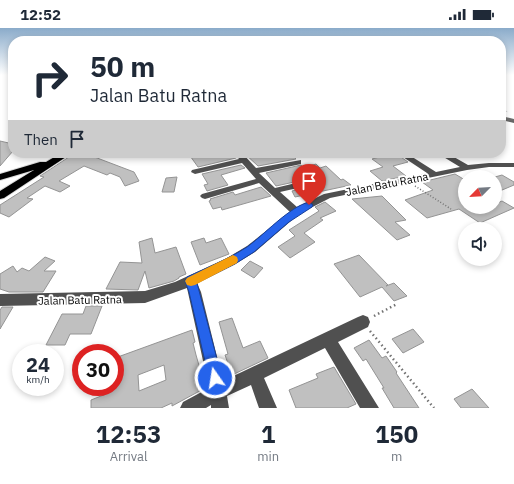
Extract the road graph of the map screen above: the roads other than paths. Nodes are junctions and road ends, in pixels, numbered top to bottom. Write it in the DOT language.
graph roads {
  1 [pos="410,158"];
  2 [pos="450,158"];
  3 [pos="58,159"];
  4 [pos="244,160"];
  5 [pos="298,162"];
  6 [pos="514,165"];
  7 [pos="468,168"];
  8 [pos="255,171"];
  9 [pos="195,172"];
  10 [pos="435,175"];
  11 [pos="0,177"];
  12 [pos="261,180"];
  13 [pos="317,181"];
  14 [pos="274,191"];
  15 [pos="0,196"];
  16 [pos="205,196"];
  17 [pos="296,212"];
  18 [pos="190,281"];
  19 [pos="1,302"];
  20 [pos="363,322"];
  21 [pos="328,339"];
  22 [pos="255,376"];
  23 [pos="219,400"];
  24 [pos="189,408"];
  25 [pos="268,408"];
  26 [pos="370,408"];
  1 -- 10 [label="street"];
  2 -- 7 [label="street"];
  3 -- 11 [label="highway"];
  3 -- 15 [label="highway"];
  4 -- 8 [label="street"];
  4 -- 9 [label="street"];
  5 -- 8 [label="street"];
  6 -- 7 [label="street, Jalan Batu Ratna"];
  7 -- 10 [label="street, Jalan Batu Ratna"];
  8 -- 12 [label="street"];
  10 -- 17 [label="street, Jalan Batu Ratna"];
  12 -- 14 [label="street"];
  12 -- 16 [label="street"];
  13 -- 14 [label="street"];
  14 -- 17 [label="street"];
  17 -- 18 [label="street, Jalan Batu Ratna"];
  18 -- 19 [label="street, Jalan Batu Ratna"];
  18 -- 23 [label="street"];
  20 -- 21 [label="street"];
  21 -- 22 [label="street"];
  21 -- 26 [label="street"];
  22 -- 23 [label="street"];
  22 -- 25 [label="street"];
  23 -- 24 [label="street"];
}
